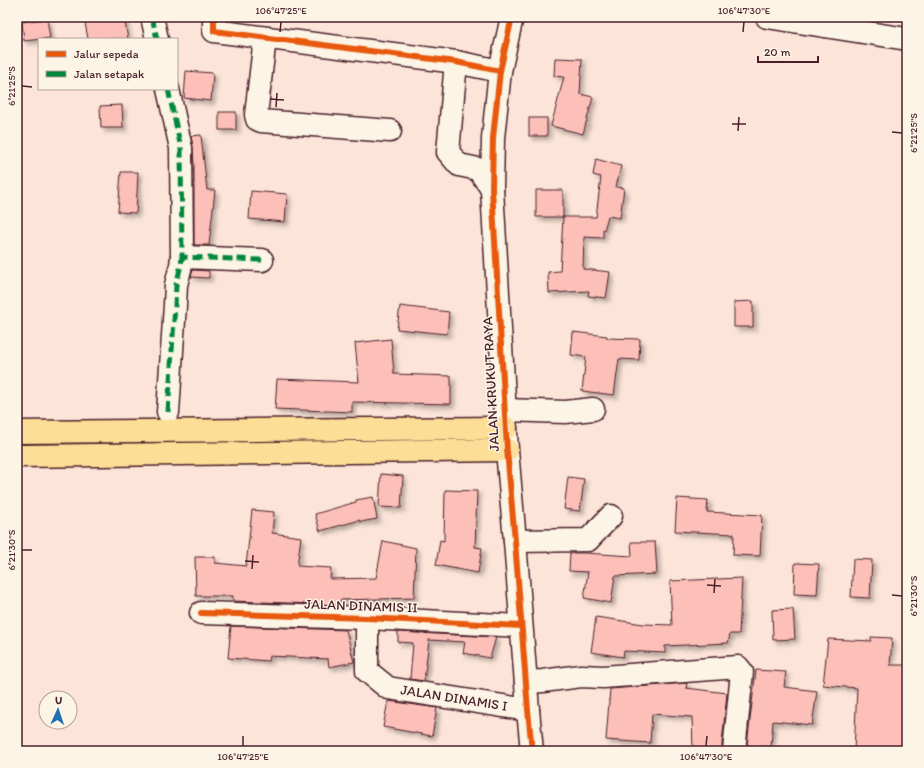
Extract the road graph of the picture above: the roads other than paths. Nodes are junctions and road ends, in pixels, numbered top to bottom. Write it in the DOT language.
graph roads {
  1 [pos="152,17"];
  2 [pos="214,17"];
  3 [pos="512,17"];
  4 [pos="767,17"];
  5 [pos="854,24"];
  6 [pos="157,38"];
  7 [pos="265,38"];
  8 [pos="907,39"];
  9 [pos="456,62"];
  10 [pos="500,71"];
  11 [pos="168,90"];
  12 [pos="390,131"];
  13 [pos="492,189"];
  14 [pos="182,257"];
  15 [pos="262,260"];
  16 [pos="593,409"];
  17 [pos="168,412"];
  18 [pos="510,416"];
  19 [pos="17,432"];
  20 [pos="507,450"];
  21 [pos="17,456"];
  22 [pos="611,516"];
  23 [pos="515,541"];
  24 [pos="201,613"];
  25 [pos="367,618"];
  26 [pos="521,626"];
  27 [pos="535,682"];
  28 [pos="528,710"];
  29 [pos="532,751"];
  30 [pos="734,751"];
  1 -- 6 [label="street"];
  2 -- 7 [label="street"];
  3 -- 10 [label="street, JALAN KRUKUT RAYA"];
  4 -- 5 [label="street"];
  5 -- 8 [label="street"];
  7 -- 9 [label="street"];
  7 -- 12 [label="street"];
  9 -- 10 [label="street"];
  9 -- 13 [label="street"];
  10 -- 13 [label="street, JALAN KRUKUT RAYA"];
  11 -- 14 [label="street"];
  13 -- 18 [label="street, JALAN KRUKUT RAYA"];
  14 -- 15 [label="street"];
  14 -- 17 [label="street"];
  16 -- 18 [label="street"];
  18 -- 19 [label="highway"];
  18 -- 20 [label="street, JALAN KRUKUT RAYA"];
  20 -- 21 [label="highway"];
  20 -- 23 [label="street, JALAN KRUKUT RAYA"];
  22 -- 23 [label="street"];
  23 -- 26 [label="street, JALAN KRUKUT RAYA"];
  24 -- 25 [label="street, JALAN DINAMIS II"];
  25 -- 26 [label="street, JALAN DINAMIS II"];
  25 -- 28 [label="street, JALAN DINAMIS I"];
  26 -- 27 [label="street, JALAN KRUKUT RAYA"];
  27 -- 28 [label="street, JALAN KRUKUT RAYA"];
  27 -- 30 [label="street"];
  28 -- 29 [label="street, JALAN KRUKUT RAYA"];
}
